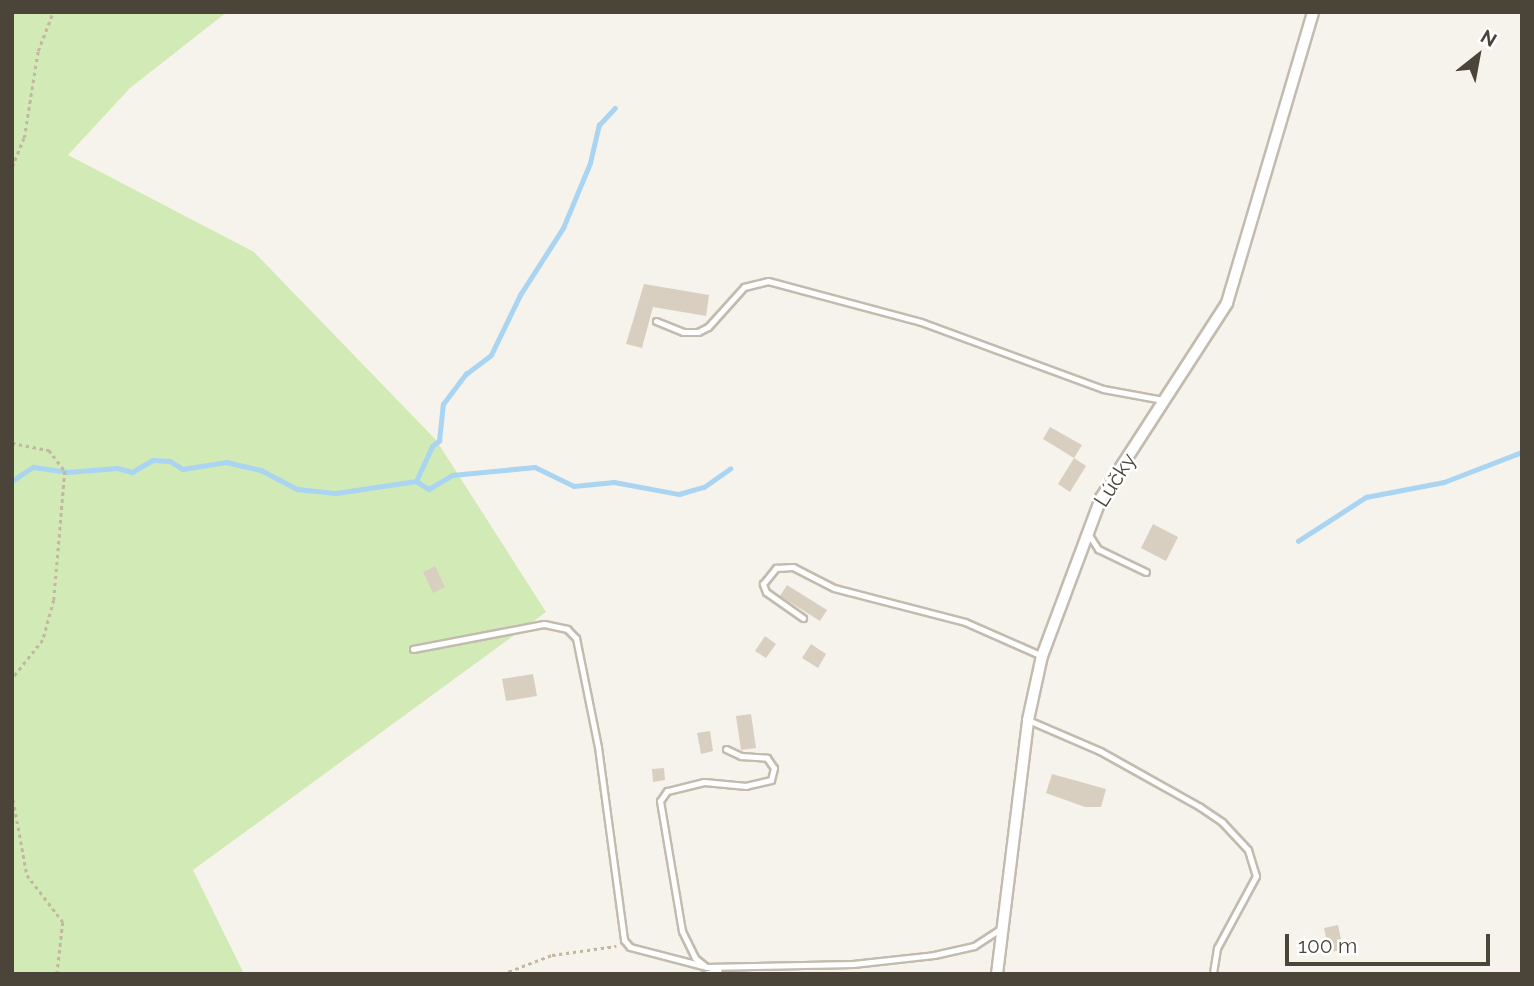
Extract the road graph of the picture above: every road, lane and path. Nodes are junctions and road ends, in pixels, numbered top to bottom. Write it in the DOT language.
graph roads {
  1 [pos="53,12"];
  2 [pos="1313,12"];
  3 [pos="12,167"];
  4 [pos="656,321"];
  5 [pos="1166,400"];
  6 [pos="12,443"];
  7 [pos="1087,528"];
  8 [pos="1146,572"];
  9 [pos="803,618"];
  10 [pos="413,649"];
  11 [pos="1042,656"];
  12 [pos="12,679"];
  13 [pos="1028,720"];
  14 [pos="726,749"];
  15 [pos="12,793"];
  16 [pos="1002,928"];
  17 [pos="630,947"];
  18 [pos="706,970"];
  19 [pos="57,974"];
  20 [pos="502,974"];
  21 [pos="996,974"];
  22 [pos="1213,974"];
  1 -- 3 [label="path"];
  2 -- 5 [label="street, Lúčky"];
  4 -- 5 [label="lane"];
  5 -- 7 [label="street, Lúčky"];
  6 -- 12 [label="path"];
  7 -- 8 [label="lane"];
  7 -- 11 [label="street, Lúčky"];
  9 -- 11 [label="lane"];
  10 -- 17 [label="lane"];
  11 -- 13 [label="street, Lúčky"];
  13 -- 16 [label="street, Lúčky"];
  13 -- 22 [label="lane"];
  14 -- 18 [label="lane"];
  15 -- 19 [label="path"];
  16 -- 18 [label="lane"];
  16 -- 21 [label="street, Lúčky"];
  17 -- 18 [label="lane"];
  17 -- 20 [label="path"];
}
